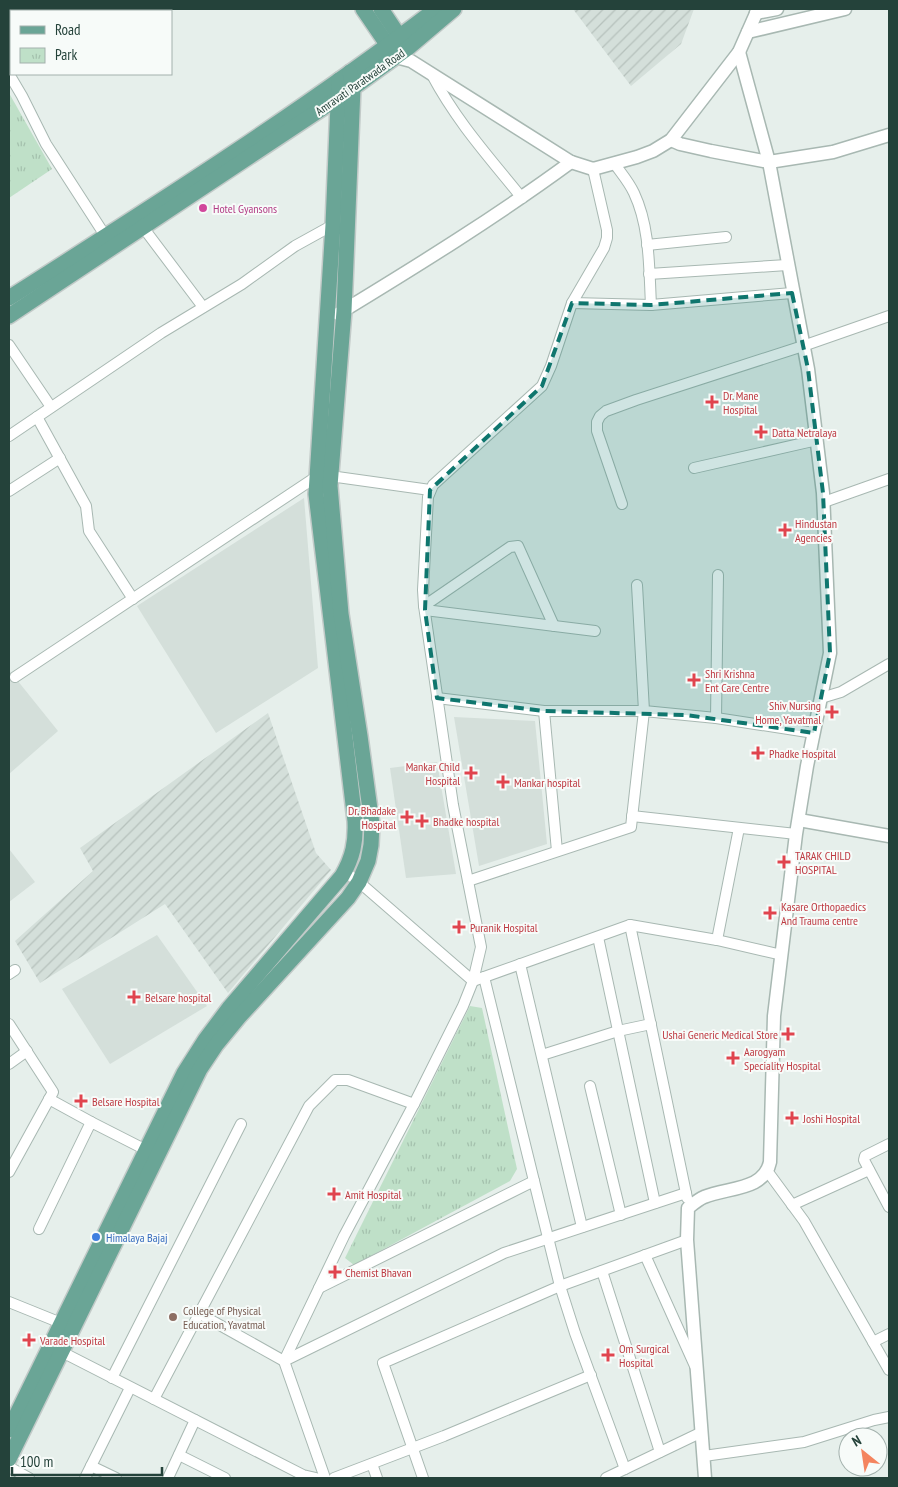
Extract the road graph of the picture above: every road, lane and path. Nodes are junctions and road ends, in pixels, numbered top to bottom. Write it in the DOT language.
graph roads {
  1 [pos="363,9"];
  2 [pos="381,9"];
  3 [pos="436,9"];
  4 [pos="454,9"];
  5 [pos="777,9"];
  6 [pos="845,9"];
  7 [pos="757,11"];
  8 [pos="748,32"];
  9 [pos="400,50"];
  10 [pos="739,52"];
  11 [pos="9,74"];
  12 [pos="432,75"];
  13 [pos="345,76"];
  14 [pos="354,88"];
  15 [pos="338,99"];
  16 [pos="889,134"];
  17 [pos="671,140"];
  18 [pos="571,162"];
  19 [pos="768,162"];
  20 [pos="614,163"];
  21 [pos="593,169"];
  22 [pos="522,198"];
  23 [pos="139,222"];
  24 [pos="333,225"];
  25 [pos="726,236"];
  26 [pos="109,242"];
  27 [pos="647,245"];
  28 [pos="787,265"];
  29 [pos="649,274"];
  30 [pos="792,292"];
  31 [pos="9,298"];
  32 [pos="576,303"];
  33 [pos="651,305"];
  34 [pos="203,307"];
  35 [pos="344,310"];
  36 [pos="9,316"];
  37 [pos="889,316"];
  38 [pos="326,321"];
  39 [pos="9,346"];
  40 [pos="803,346"];
  41 [pos="51,407"];
  42 [pos="37,417"];
  43 [pos="9,436"];
  44 [pos="817,440"];
  45 [pos="60,458"];
  46 [pos="694,468"];
  47 [pos="323,477"];
  48 [pos="889,480"];
  49 [pos="430,490"];
  50 [pos="9,491"];
  51 [pos="824,502"];
  52 [pos="622,504"];
  53 [pos="718,575"];
  54 [pos="637,585"];
  55 [pos="133,599"];
  56 [pos="425,608"];
  57 [pos="554,626"];
  58 [pos="595,630"];
  59 [pos="889,664"];
  60 [pos="15,677"];
  61 [pos="437,698"];
  62 [pos="821,698"];
  63 [pos="544,710"];
  64 [pos="644,711"];
  65 [pos="716,718"];
  66 [pos="814,733"];
  67 [pos="632,816"];
  68 [pos="798,820"];
  69 [pos="739,828"];
  70 [pos="796,834"];
  71 [pos="889,836"];
  72 [pos="557,852"];
  73 [pos="345,872"];
  74 [pos="468,881"];
  75 [pos="359,882"];
  76 [pos="630,925"];
  77 [pos="598,937"];
  78 [pos="717,940"];
  79 [pos="782,955"];
  80 [pos="520,964"];
  81 [pos="484,977"];
  82 [pos="473,981"];
  83 [pos="9,1024"];
  84 [pos="651,1024"];
  85 [pos="618,1031"];
  86 [pos="27,1051"];
  87 [pos="542,1054"];
  88 [pos="9,1064"];
  89 [pos="590,1086"];
  90 [pos="49,1099"];
  91 [pos="414,1104"];
  92 [pos="91,1122"];
  93 [pos="241,1124"];
  94 [pos="889,1144"];
  95 [pos="152,1153"];
  96 [pos="869,1170"];
  97 [pos="9,1172"];
  98 [pos="768,1172"];
  99 [pos="534,1181"];
  100 [pos="686,1193"];
  101 [pos="655,1203"];
  102 [pos="792,1205"];
  103 [pos="889,1207"];
  104 [pos="688,1208"];
  105 [pos="621,1215"];
  106 [pos="582,1227"];
  107 [pos="39,1229"];
  108 [pos="549,1240"];
  109 [pos="687,1240"];
  110 [pos="645,1255"];
  111 [pos="602,1271"];
  112 [pos="560,1286"];
  113 [pos="319,1288"];
  114 [pos="9,1302"];
  115 [pos="200,1314"];
  116 [pos="61,1323"];
  117 [pos="889,1334"];
  118 [pos="873,1342"];
  119 [pos="56,1349"];
  120 [pos="284,1361"];
  121 [pos="695,1367"];
  122 [pos="889,1370"];
  123 [pos="591,1375"];
  124 [pos="112,1378"];
  125 [pos="130,1388"];
  126 [pos="154,1399"];
  127 [pos="889,1417"];
  128 [pos="195,1420"];
  129 [pos="9,1430"];
  130 [pos="702,1432"];
  131 [pos="412,1448"];
  132 [pos="660,1452"];
  133 [pos="179,1455"];
  134 [pos="704,1456"];
  135 [pos="9,1459"];
  136 [pos="372,1464"];
  137 [pos="91,1466"];
  138 [pos="9,1467"];
  139 [pos="625,1468"];
  140 [pos="29,1478"];
  141 [pos="85,1478"];
  142 [pos="116,1478"];
  143 [pos="168,1478"];
  144 [pos="225,1478"];
  145 [pos="316,1478"];
  146 [pos="326,1478"];
  147 [pos="334,1478"];
  148 [pos="377,1478"];
  149 [pos="423,1478"];
  150 [pos="606,1478"];
  151 [pos="705,1478"];
  1 -- 9 [label="main road"];
  2 -- 9 [label="main road"];
  3 -- 9 [label="main road"];
  4 -- 9 [label="main road"];
  5 -- 7 [label="street"];
  6 -- 8 [label="street"];
  7 -- 8 [label="street"];
  8 -- 10 [label="street"];
  9 -- 12 [label="street"];
  9 -- 13 [label="main road, Amravati Paratwada Road"];
  9 -- 14 [label="main road, Amravati Paratwada Road"];
  10 -- 17 [label="street"];
  10 -- 19 [label="street"];
  11 -- 26 [label="street"];
  12 -- 18 [label="street"];
  12 -- 22 [label="street"];
  13 -- 14 [label="main road"];
  13 -- 15 [label="main road"];
  13 -- 23 [label="main road, Amravati Paratwada Road"];
  14 -- 15 [label="main road, Amravati Paratwada Road"];
  14 -- 35 [label="main road"];
  15 -- 23 [label="main road, Amravati Paratwada Road"];
  15 -- 24 [label="main road"];
  16 -- 19 [label="street"];
  17 -- 19 [label="street"];
  17 -- 20 [label="street"];
  18 -- 21 [label="street"];
  18 -- 22 [label="street"];
  19 -- 28 [label="street"];
  20 -- 21 [label="street"];
  20 -- 27 [label="street"];
  21 -- 32 [label="street"];
  22 -- 35 [label="street"];
  23 -- 26 [label="main road, Amravati Paratwada Road"];
  23 -- 34 [label="street"];
  24 -- 34 [label="street"];
  24 -- 38 [label="main road"];
  25 -- 27 [label="street"];
  26 -- 31 [label="main road, Amravati Paratwada Road"];
  26 -- 36 [label="main road, Amravati Paratwada Road"];
  27 -- 29 [label="street"];
  28 -- 29 [label="street"];
  28 -- 30 [label="street"];
  29 -- 33 [label="street"];
  30 -- 33 [label="street"];
  30 -- 40 [label="street"];
  32 -- 33 [label="street"];
  32 -- 49 [label="street"];
  34 -- 41 [label="street"];
  35 -- 38 [label="street"];
  35 -- 47 [label="main road"];
  37 -- 40 [label="street"];
  38 -- 47 [label="main road"];
  39 -- 41 [label="street"];
  40 -- 44 [label="street"];
  40 -- 52 [label="street"];
  41 -- 42 [label="street"];
  42 -- 43 [label="street"];
  42 -- 45 [label="street"];
  44 -- 46 [label="street"];
  44 -- 51 [label="street"];
  45 -- 50 [label="street"];
  45 -- 55 [label="street"];
  47 -- 49 [label="street"];
  47 -- 55 [label="street"];
  47 -- 73 [label="main road"];
  47 -- 75 [label="main road"];
  48 -- 51 [label="street"];
  49 -- 56 [label="street"];
  51 -- 62 [label="street"];
  53 -- 65 [label="street"];
  54 -- 64 [label="street"];
  55 -- 60 [label="street"];
  56 -- 57 [label="street"];
  56 -- 57 [label="street"];
  56 -- 61 [label="street"];
  57 -- 58 [label="street"];
  59 -- 62 [label="street"];
  61 -- 63 [label="street"];
  61 -- 74 [label="street"];
  62 -- 66 [label="street"];
  63 -- 64 [label="street"];
  63 -- 72 [label="street"];
  64 -- 65 [label="street"];
  64 -- 67 [label="street"];
  65 -- 66 [label="street"];
  66 -- 68 [label="street"];
  67 -- 69 [label="street"];
  67 -- 72 [label="street"];
  68 -- 70 [label="street"];
  68 -- 71 [label="street"];
  69 -- 70 [label="street"];
  69 -- 78 [label="street"];
  70 -- 79 [label="street"];
  72 -- 74 [label="street"];
  73 -- 75 [label="street"];
  73 -- 95 [label="main road"];
  74 -- 82 [label="street"];
  75 -- 82 [label="street"];
  75 -- 95 [label="main road"];
  76 -- 77 [label="street"];
  76 -- 78 [label="street"];
  76 -- 84 [label="street"];
  77 -- 80 [label="street"];
  77 -- 85 [label="street"];
  78 -- 79 [label="street"];
  79 -- 98 [label="street"];
  80 -- 81 [label="street"];
  80 -- 87 [label="street"];
  81 -- 82 [label="street"];
  81 -- 99 [label="street"];
  82 -- 91 [label="street"];
  83 -- 86 [label="street"];
  84 -- 85 [label="street"];
  84 -- 100 [label="street"];
  85 -- 87 [label="street"];
  85 -- 101 [label="street"];
  86 -- 88 [label="street"];
  86 -- 90 [label="street"];
  87 -- 106 [label="street"];
  89 -- 105 [label="street"];
  90 -- 92 [label="street"];
  90 -- 97 [label="street"];
  91 -- 113 [label="street"];
  91 -- 115 [label="street"];
  92 -- 95 [label="street"];
  92 -- 107 [label="street"];
  93 -- 124 [label="street"];
  94 -- 96 [label="street"];
  95 -- 116 [label="main road"];
  95 -- 119 [label="main road"];
  96 -- 102 [label="street"];
  96 -- 103 [label="street"];
  98 -- 102 [label="street"];
  98 -- 104 [label="street"];
  99 -- 108 [label="street"];
  99 -- 113 [label="street"];
  100 -- 101 [label="street"];
  100 -- 104 [label="street"];
  101 -- 105 [label="street"];
  102 -- 118 [label="street"];
  104 -- 109 [label="street"];
  105 -- 106 [label="street"];
  106 -- 108 [label="street"];
  108 -- 112 [label="street"];
  108 -- 120 [label="street"];
  109 -- 110 [label="street"];
  109 -- 121 [label="street"];
  110 -- 111 [label="street"];
  110 -- 121 [label="street"];
  111 -- 112 [label="street"];
  111 -- 132 [label="street"];
  112 -- 123 [label="street"];
  112 -- 131 [label="street"];
  113 -- 120 [label="street"];
  114 -- 116 [label="street"];
  115 -- 120 [label="street"];
  115 -- 126 [label="street"];
  116 -- 119 [label="main road"];
  117 -- 118 [label="street"];
  118 -- 122 [label="street"];
  119 -- 124 [label="street"];
  119 -- 129 [label="main road"];
  119 -- 135 [label="main road"];
  120 -- 146 [label="street"];
  121 -- 130 [label="street"];
  123 -- 131 [label="street"];
  123 -- 139 [label="street"];
  124 -- 125 [label="street"];
  125 -- 126 [label="street"];
  125 -- 137 [label="street"];
  126 -- 128 [label="street"];
  127 -- 134 [label="street"];
  128 -- 133 [label="street"];
  128 -- 145 [label="street"];
  130 -- 132 [label="street"];
  130 -- 134 [label="street"];
  131 -- 136 [label="street"];
  131 -- 149 [label="street"];
  132 -- 139 [label="street"];
  133 -- 143 [label="street"];
  133 -- 144 [label="street"];
  134 -- 151 [label="street"];
  136 -- 147 [label="street"];
  136 -- 148 [label="street"];
  137 -- 141 [label="street"];
  137 -- 142 [label="street"];
  138 -- 140 [label="street"];
  139 -- 150 [label="street"];
}
